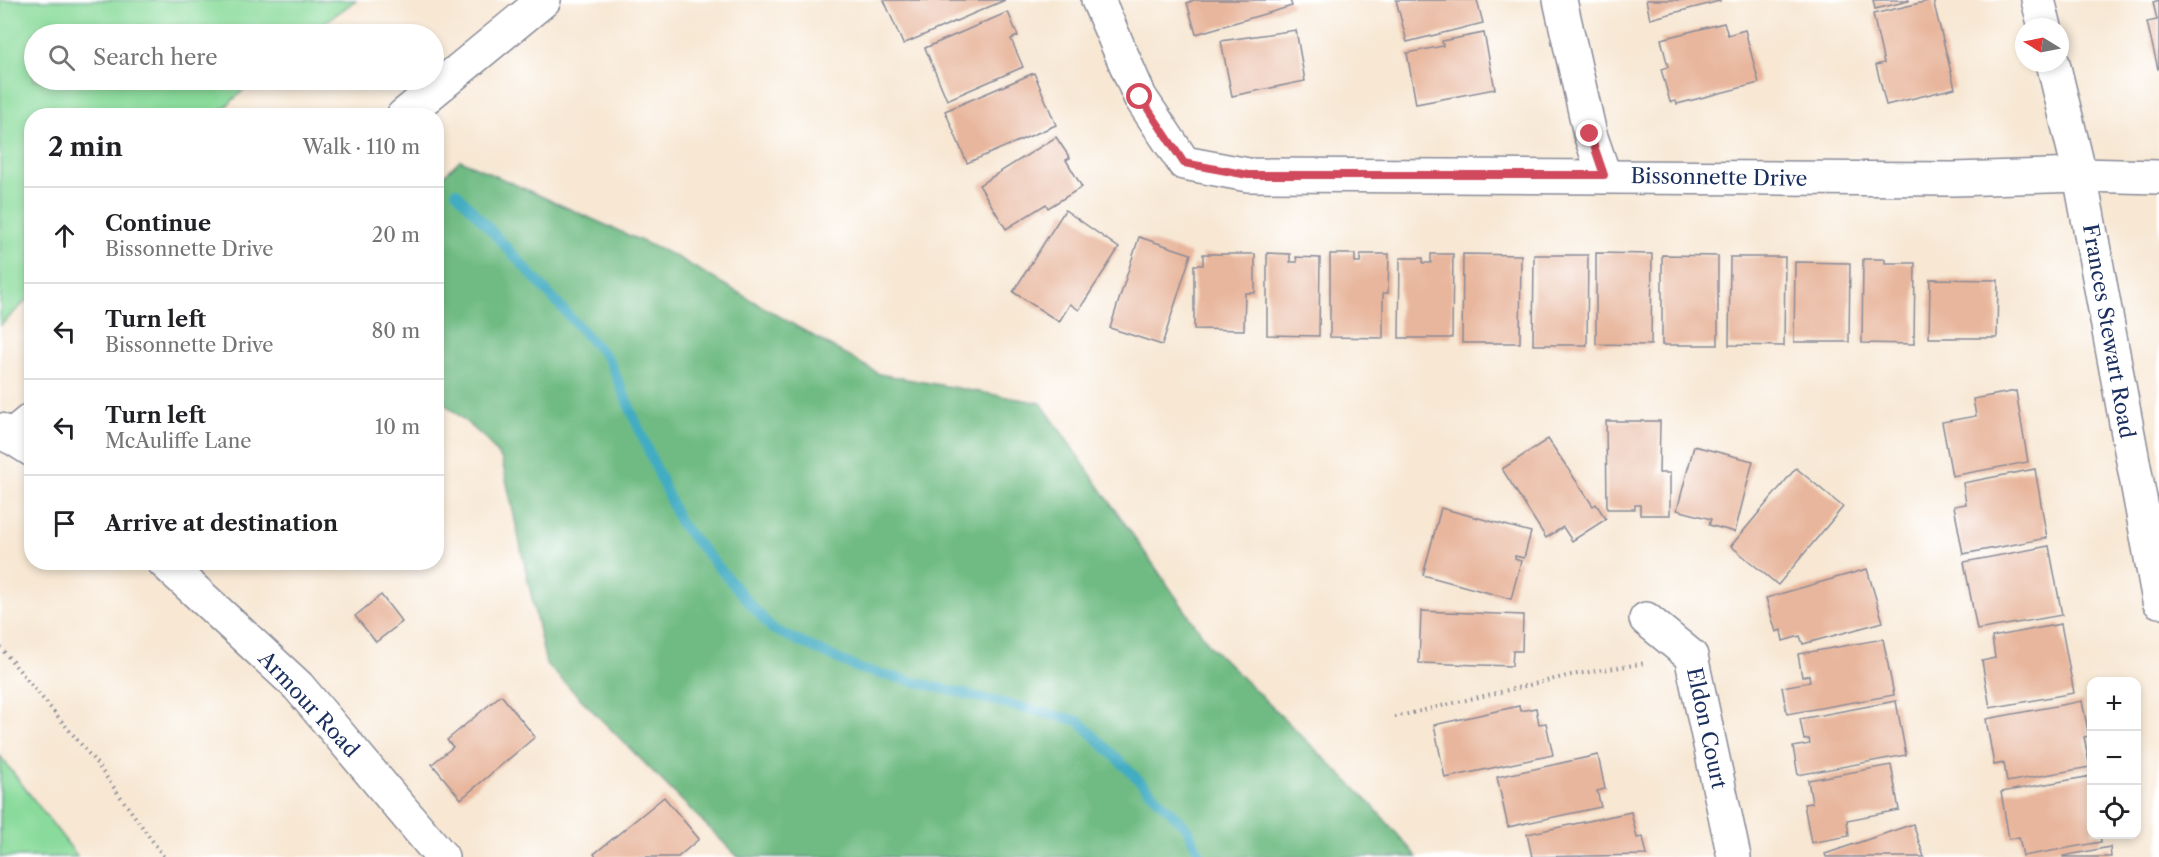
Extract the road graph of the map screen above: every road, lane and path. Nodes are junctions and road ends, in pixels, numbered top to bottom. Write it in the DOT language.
graph roads {
  1 [pos="544,0"];
  2 [pos="1098,0"];
  3 [pos="1560,0"];
  4 [pos="2038,0"];
  5 [pos="2042,18"];
  6 [pos="2055,72"];
  7 [pos="444,82"];
  8 [pos="435,90"];
  9 [pos="413,108"];
  10 [pos="1604,175"];
  11 [pos="2080,175"];
  12 [pos="2159,177"];
  13 [pos="173,570"];
  14 [pos="2159,601"];
  15 [pos="1646,619"];
  16 [pos="0,647"];
  17 [pos="1691,656"];
  18 [pos="1395,717"];
  19 [pos="164,857"];
  20 [pos="442,857"];
  21 [pos="1734,857"];
  1 -- 7 [label="street"];
  2 -- 10 [label="street, Bissonnette Drive"];
  3 -- 10 [label="street"];
  4 -- 5 [label="street"];
  6 -- 11 [label="street, Frances Stewart Road"];
  8 -- 9 [label="street"];
  10 -- 11 [label="street, Bissonnette Drive"];
  11 -- 12 [label="street, Bissonnette Drive"];
  11 -- 14 [label="street, Frances Stewart Road"];
  13 -- 20 [label="street, Armour Road"];
  15 -- 17 [label="street, Eldon Court"];
  16 -- 19 [label="path"];
  17 -- 18 [label="path"];
  17 -- 21 [label="street, Eldon Court"];
}
